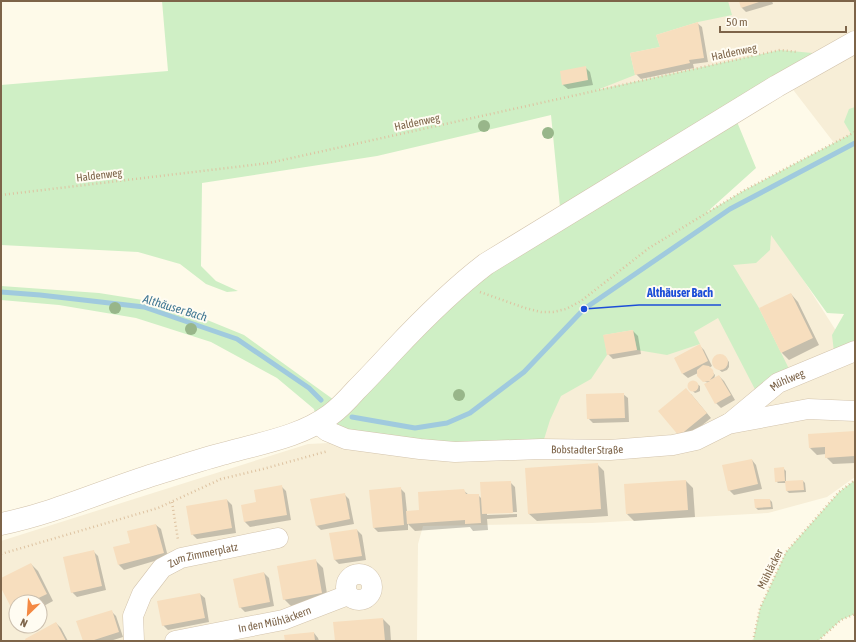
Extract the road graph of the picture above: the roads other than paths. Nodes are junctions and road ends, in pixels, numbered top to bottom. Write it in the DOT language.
graph roads {
  1 [pos="855,42"];
  2 [pos="855,351"];
  3 [pos="855,411"];
  4 [pos="318,424"];
  5 [pos="728,424"];
  6 [pos="1,524"];
  7 [pos="278,538"];
  8 [pos="348,595"];
  9 [pos="134,641"];
  10 [pos="175,641"];
  1 -- 4 [label="street"];
  2 -- 5 [label="street, Mühlweg"];
  3 -- 5 [label="street, Bobstadter Straße"];
  4 -- 5 [label="street, Bobstadter Straße"];
  4 -- 6 [label="street"];
  7 -- 9 [label="street, Zum Zimmerplatz"];
  8 -- 10 [label="street, In den Mühläckern"];
}
